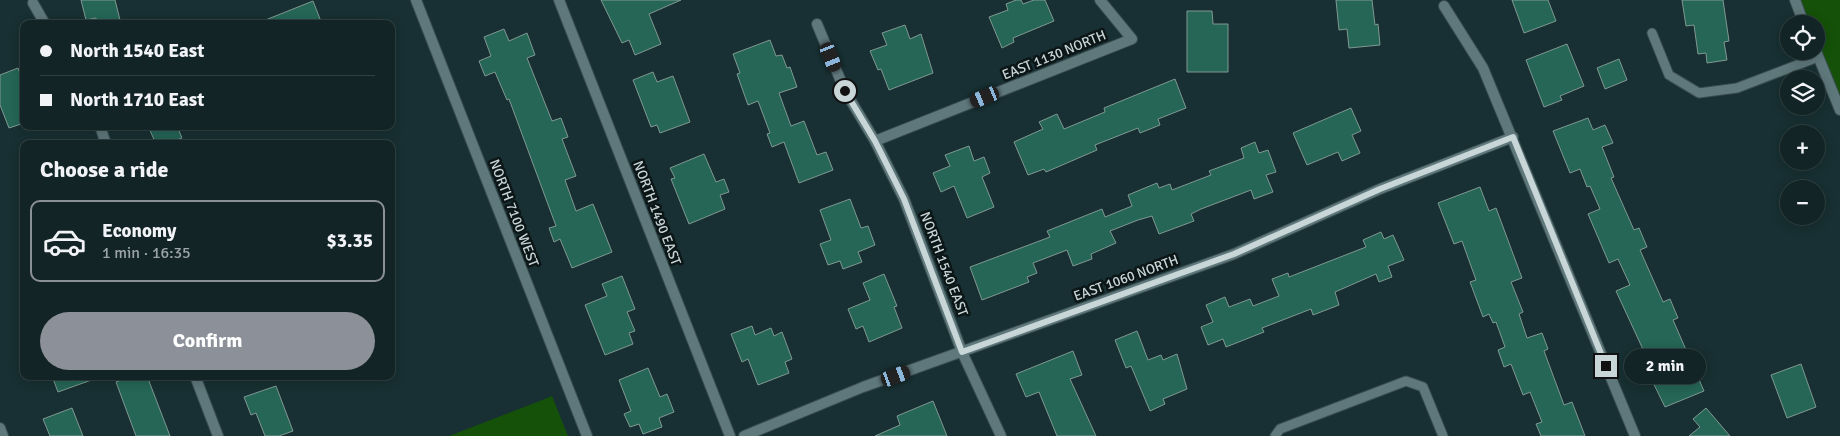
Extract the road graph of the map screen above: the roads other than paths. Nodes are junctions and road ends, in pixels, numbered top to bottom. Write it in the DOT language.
graph roads {
  1 [pos="416,0"];
  2 [pos="559,0"];
  3 [pos="1100,0"];
  4 [pos="1795,0"];
  5 [pos="32,3"];
  6 [pos="1444,6"];
  7 [pos="1801,15"];
  8 [pos="43,20"];
  9 [pos="817,24"];
  10 [pos="1652,33"];
  11 [pos="1803,60"];
  12 [pos="1819,60"];
  13 [pos="1840,110"];
  14 [pos="1513,137"];
  15 [pos="875,141"];
  16 [pos="962,352"];
  17 [pos="197,380"];
  18 [pos="0,428"];
  19 [pos="3,436"];
  20 [pos="218,436"];
  21 [pos="587,436"];
  22 [pos="730,436"];
  23 [pos="744,436"];
  24 [pos="1001,436"];
  25 [pos="1276,436"];
  26 [pos="1443,436"];
  27 [pos="1635,436"];
  1 -- 21 [label="street, NORTH 7100 WEST"];
  2 -- 22 [label="street, NORTH 1490 EAST"];
  3 -- 15 [label="street, EAST 1130 NORTH"];
  4 -- 7 [label="street"];
  5 -- 8 [label="street"];
  6 -- 14 [label="street"];
  9 -- 15 [label="street, NORTH 1540 EAST"];
  10 -- 11 [label="lane"];
  12 -- 13 [label="street"];
  14 -- 16 [label="street, EAST 1060 NORTH"];
  14 -- 27 [label="street"];
  15 -- 16 [label="street, NORTH 1540 EAST"];
  16 -- 23 [label="street, EAST 1060 NORTH"];
  16 -- 24 [label="street, NORTH 1540 EAST"];
  17 -- 20 [label="street"];
  18 -- 19 [label="street"];
  25 -- 26 [label="lane"];
}
